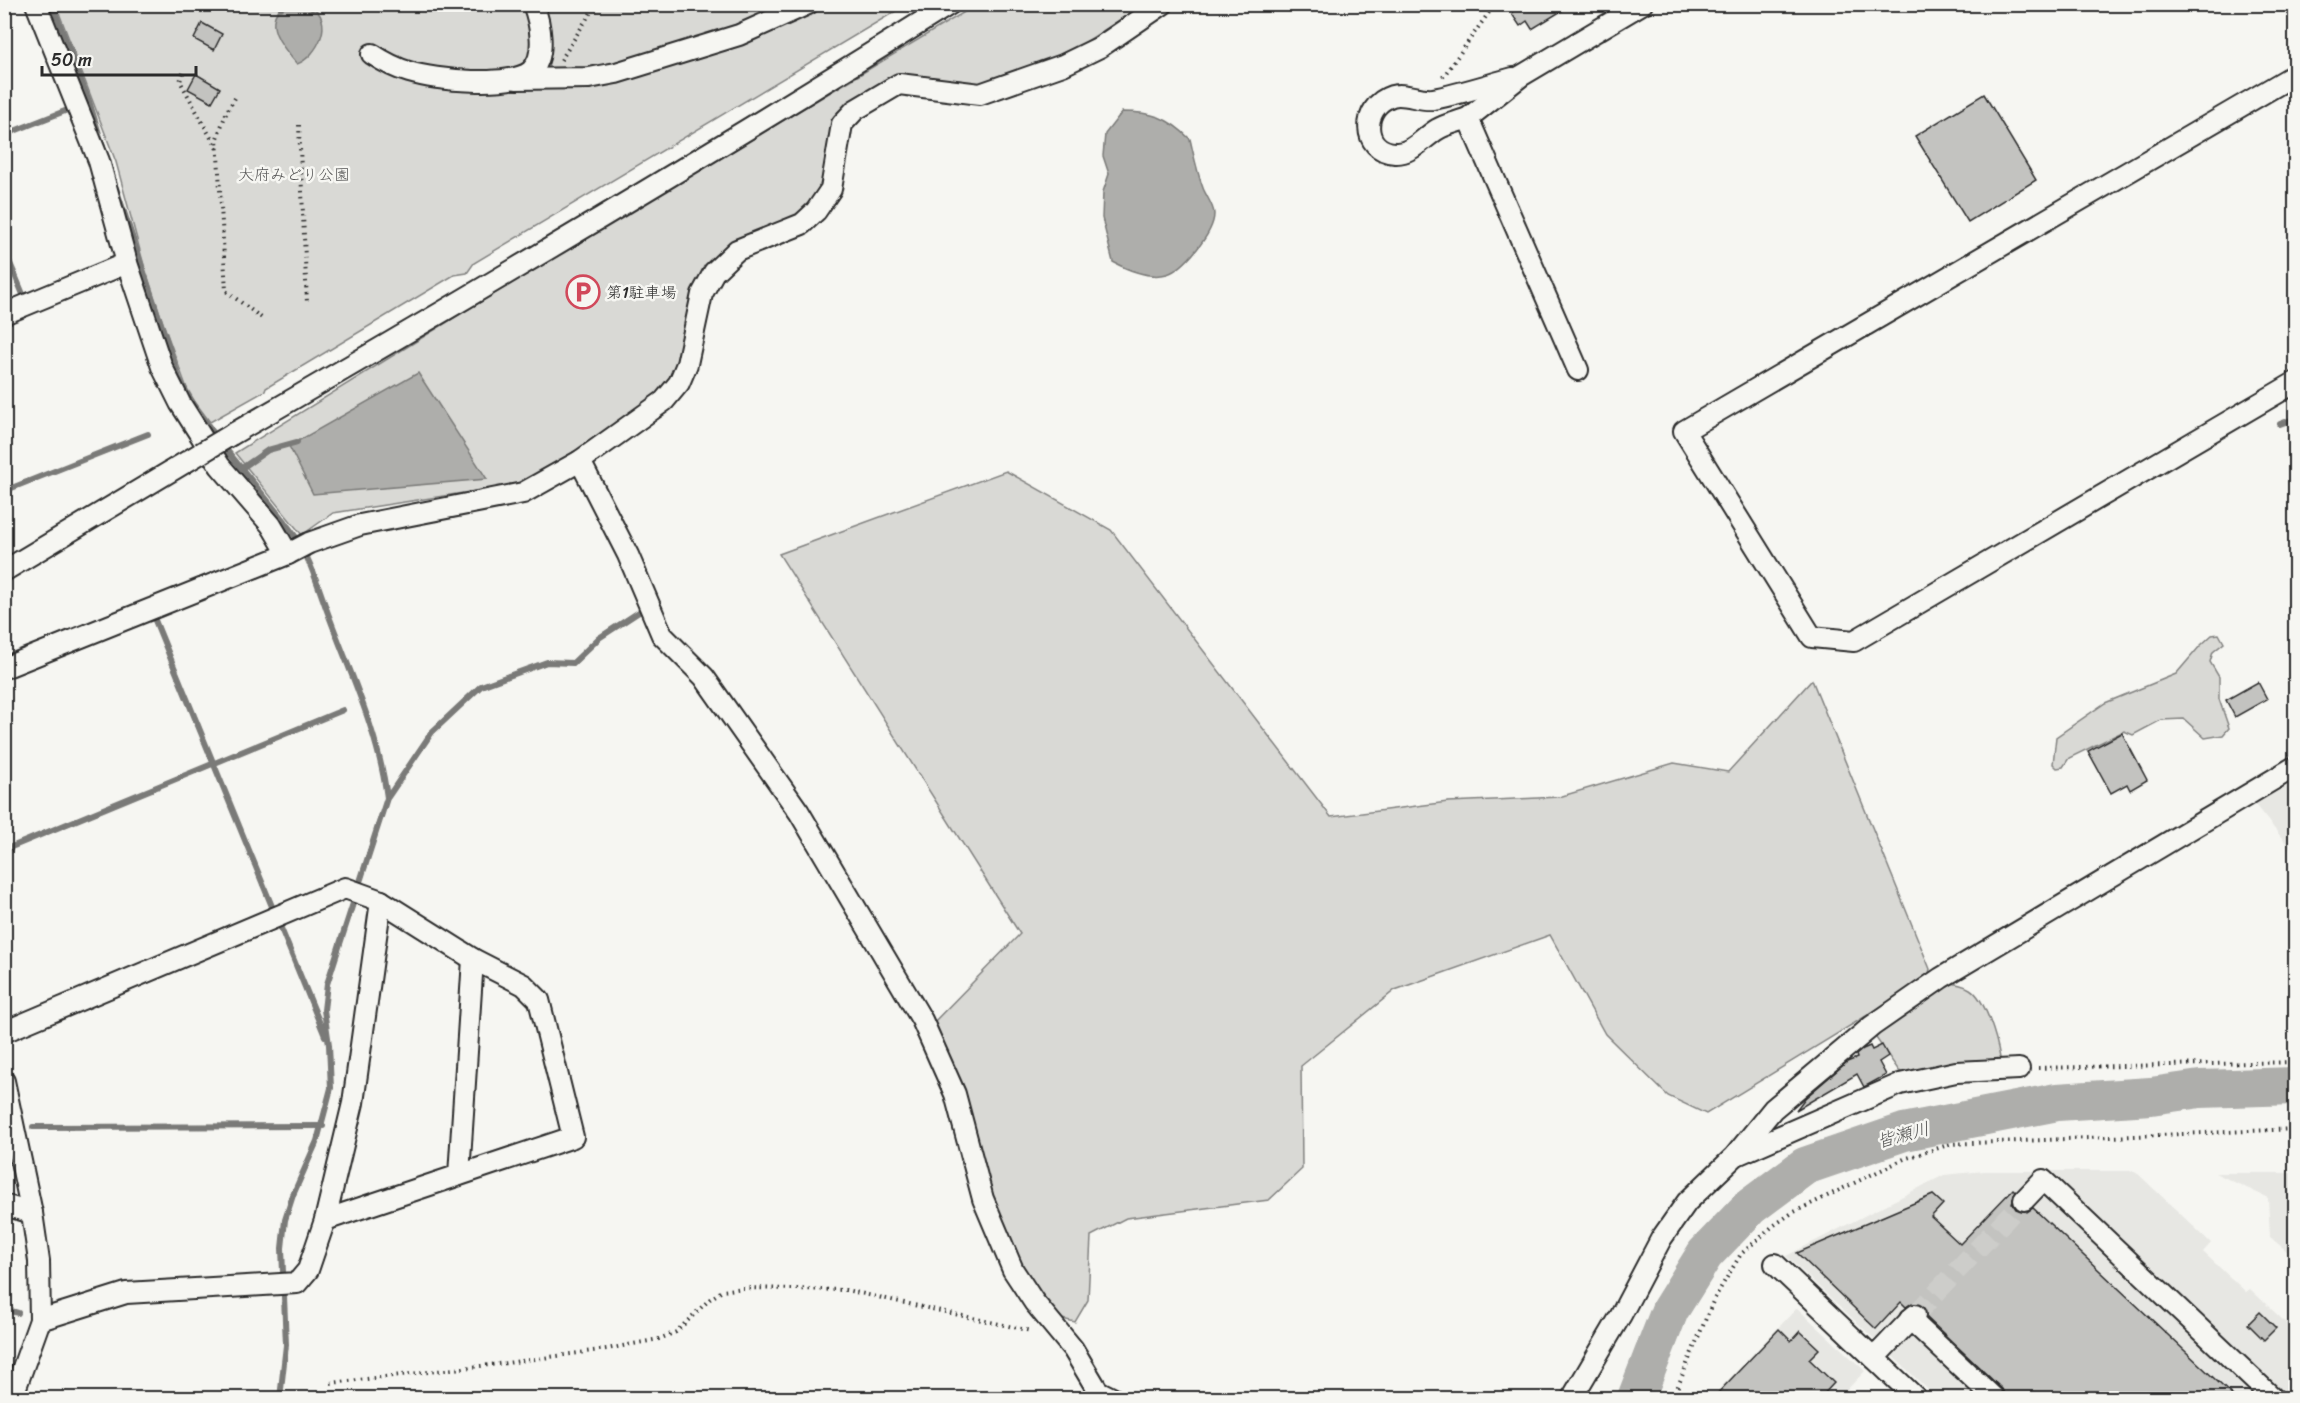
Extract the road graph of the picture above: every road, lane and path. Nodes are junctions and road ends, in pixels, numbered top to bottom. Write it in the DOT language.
graph roads {
  1 [pos="36,4"];
  2 [pos="533,4"];
  3 [pos="596,4"];
  4 [pos="808,4"];
  5 [pos="950,4"];
  6 [pos="1163,4"];
  7 [pos="1495,4"];
  8 [pos="1642,4"];
  9 [pos="372,54"];
  10 [pos="183,73"];
  11 [pos="2295,74"];
  12 [pos="1521,76"];
  13 [pos="516,79"];
  14 [pos="549,79"];
  15 [pos="234,98"];
  16 [pos="1431,99"];
  17 [pos="1468,118"];
  18 [pos="299,125"];
  19 [pos="218,152"];
  20 [pos="127,263"];
  21 [pos="307,303"];
  22 [pos="4,314"];
  23 [pos="263,319"];
  24 [pos="1578,370"];
  25 [pos="2295,382"];
  26 [pos="580,461"];
  27 [pos="296,549"];
  28 [pos="4,571"];
  29 [pos="4,668"];
  30 [pos="2295,766"];
  31 [pos="374,898"];
  32 [pos="473,959"];
  33 [pos="4,1032"];
  34 [pos="2295,1062"];
  35 [pos="2019,1069"];
  36 [pos="4,1081"];
  37 [pos="2295,1129"];
  38 [pos="1734,1157"];
  39 [pos="459,1175"];
  40 [pos="2024,1200"];
  41 [pos="4,1205"];
  42 [pos="32,1212"];
  43 [pos="325,1220"];
  44 [pos="1775,1264"];
  45 [pos="40,1320"];
  46 [pos="1062,1336"];
  47 [pos="1874,1358"];
  48 [pos="331,1383"];
  49 [pos="12,1398"];
  50 [pos="1112,1398"];
  51 [pos="1572,1398"];
  52 [pos="1673,1398"];
  53 [pos="1916,1398"];
  54 [pos="1994,1398"];
  55 [pos="2273,1398"];
  1 -- 20 [label="street"];
  2 -- 13 [label="street"];
  3 -- 14 [label="path"];
  4 -- 14 [label="street"];
  5 -- 28 [label="street, bridge"];
  6 -- 26 [label="street"];
  7 -- 16 [label="path"];
  8 -- 12 [label="street"];
  9 -- 13 [label="street"];
  10 -- 19 [label="path"];
  11 -- 25 [label="street"];
  12 -- 16 [label="street"];
  12 -- 17 [label="street"];
  13 -- 14 [label="street"];
  15 -- 19 [label="path"];
  16 -- 17 [label="street"];
  17 -- 24 [label="street"];
  18 -- 21 [label="path"];
  19 -- 23 [label="path"];
  20 -- 22 [label="street"];
  20 -- 27 [label="street"];
  26 -- 27 [label="street"];
  26 -- 46 [label="street"];
  27 -- 29 [label="street"];
  30 -- 38 [label="street"];
  31 -- 32 [label="street"];
  31 -- 33 [label="street"];
  31 -- 43 [label="street"];
  32 -- 39 [label="street"];
  32 -- 39 [label="street"];
  34 -- 35 [label="path"];
  35 -- 38 [label="street"];
  36 -- 42 [label="street"];
  37 -- 52 [label="path"];
  38 -- 51 [label="street"];
  39 -- 43 [label="street"];
  40 -- 55 [label="street"];
  41 -- 42 [label="street"];
  42 -- 45 [label="street"];
  43 -- 45 [label="street"];
  44 -- 47 [label="street"];
  45 -- 49 [label="street"];
  46 -- 48 [label="path"];
  46 -- 50 [label="street"];
  47 -- 53 [label="street"];
  47 -- 54 [label="street"];
}
